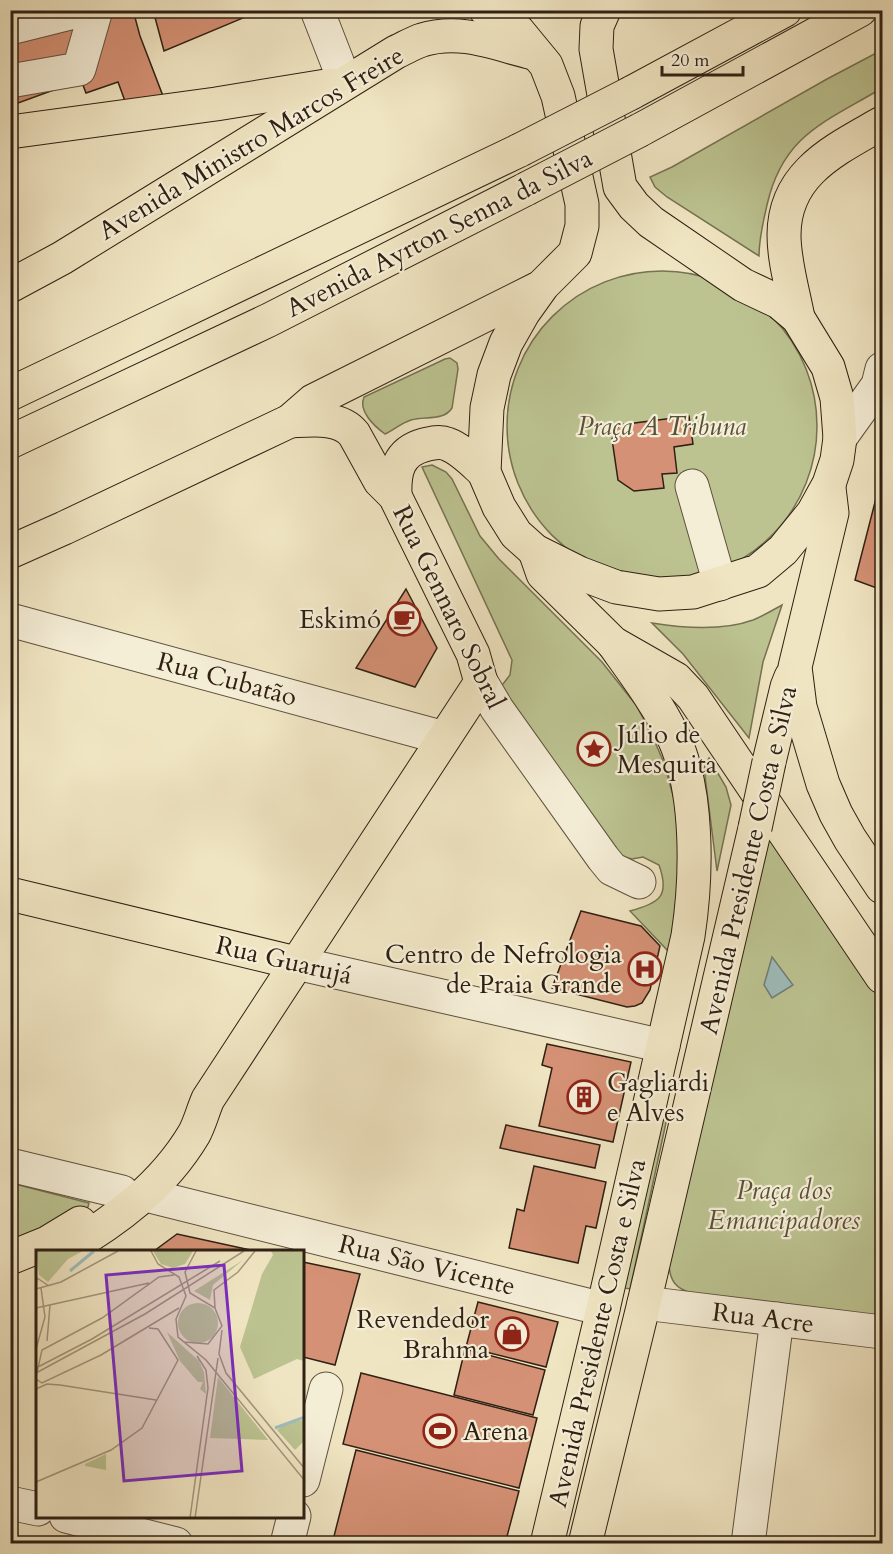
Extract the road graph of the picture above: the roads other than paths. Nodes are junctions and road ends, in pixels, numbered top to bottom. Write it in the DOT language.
graph roads {
  1 [pos="82,10"];
  2 [pos="96,10"];
  3 [pos="317,10"];
  4 [pos="486,10"];
  5 [pos="604,10"];
  6 [pos="785,10"];
  7 [pos="860,10"];
  8 [pos="761,19"];
  9 [pos="10,27"];
  10 [pos="535,54"];
  11 [pos="10,81"];
  12 [pos="345,82"];
  13 [pos="882,123"];
  14 [pos="10,132"];
  15 [pos="543,285"];
  16 [pos="10,286"];
  17 [pos="798,318"];
  18 [pos="882,369"];
  19 [pos="10,394"];
  20 [pos="290,421"];
  21 [pos="840,438"];
  22 [pos="10,442"];
  23 [pos="484,472"];
  24 [pos="829,484"];
  25 [pos="692,486"];
  26 [pos="395,496"];
  27 [pos="10,552"];
  28 [pos="535,552"];
  29 [pos="720,584"];
  30 [pos="10,620"];
  31 [pos="614,644"];
  32 [pos="795,667"];
  33 [pos="481,682"];
  34 [pos="444,738"];
  35 [pos="639,882"];
  36 [pos="882,887"];
  37 [pos="10,894"];
  38 [pos="296,963"];
  39 [pos="882,977"];
  40 [pos="663,1046"];
  41 [pos="10,1165"];
  42 [pos="134,1193"];
  43 [pos="66,1250"];
  44 [pos="10,1258"];
  45 [pos="36,1265"];
  46 [pos="10,1276"];
  47 [pos="644,1303"];
  48 [pos="603,1309"];
  49 [pos="777,1319"];
  50 [pos="882,1332"];
  51 [pos="326,1389"];
  52 [pos="304,1476"];
  53 [pos="10,1503"];
  54 [pos="36,1509"];
  55 [pos="74,1518"];
  56 [pos="294,1518"];
  57 [pos="177,1544"];
  58 [pos="287,1544"];
  59 [pos="547,1544"];
  60 [pos="585,1544"];
  61 [pos="748,1544"];
  1 -- 9 [label="street"];
  2 -- 11 [label="street"];
  3 -- 12 [label="street"];
  4 -- 10 [label="main road"];
  5 -- 17 [label="main road"];
  6 -- 8 [label="main road, Avenida Ayrton Senna da Silva"];
  7 -- 22 [label="main road, Avenida Ayrton Senna da Silva, bridge"];
  8 -- 19 [label="main road, Avenida Ayrton Senna da Silva, bridge"];
  10 -- 12 [label="main road, Avenida Ministro Marcos Freire"];
  10 -- 15 [label="main road"];
  12 -- 14 [label="main road"];
  12 -- 16 [label="main road, Avenida Ministro Marcos Freire"];
  13 -- 17 [label="main road"];
  15 -- 20 [label="main road"];
  15 -- 23 [label="main road"];
  17 -- 21 [label="main road"];
  18 -- 21 [label="street"];
  20 -- 26 [label="main road, Rua Gennaro Sobral"];
  20 -- 27 [label="main road"];
  21 -- 24 [label="main road"];
  23 -- 26 [label="main road"];
  23 -- 28 [label="main road"];
  24 -- 29 [label="main road"];
  24 -- 32 [label="main road"];
  25 -- 29 [label="street"];
  26 -- 33 [label="main road, Rua Gennaro Sobral"];
  28 -- 29 [label="main road"];
  28 -- 31 [label="main road"];
  30 -- 34 [label="street, Rua Cubatão"];
  31 -- 39 [label="main road"];
  31 -- 40 [label="main road, Avenida Presidente Costa e Silva"];
  32 -- 36 [label="main road"];
  32 -- 47 [label="main road, Avenida Presidente Costa e Silva, bridge"];
  33 -- 34 [label="main road"];
  33 -- 35 [label="street, Rua Gennaro Sobral"];
  34 -- 38 [label="main road"];
  37 -- 38 [label="main road, Rua Guarujá"];
  38 -- 40 [label="street, Rua Guarujá"];
  38 -- 42 [label="main road"];
  40 -- 48 [label="main road, Avenida Presidente Costa e Silva"];
  41 -- 42 [label="street, Rua São Vicente"];
  42 -- 43 [label="main road"];
  42 -- 44 [label="main road"];
  42 -- 48 [label="street, Rua São Vicente"];
  45 -- 46 [label="main road"];
  47 -- 49 [label="street, Rua Acre"];
  47 -- 60 [label="main road, Avenida Presidente Costa e Silva"];
  48 -- 59 [label="main road, Avenida Presidente Costa e Silva"];
  49 -- 50 [label="street, Rua Acre"];
  49 -- 61 [label="street"];
  51 -- 52 [label="street"];
  53 -- 54 [label="street"];
  55 -- 57 [label="street"];
  56 -- 58 [label="street"];
}
